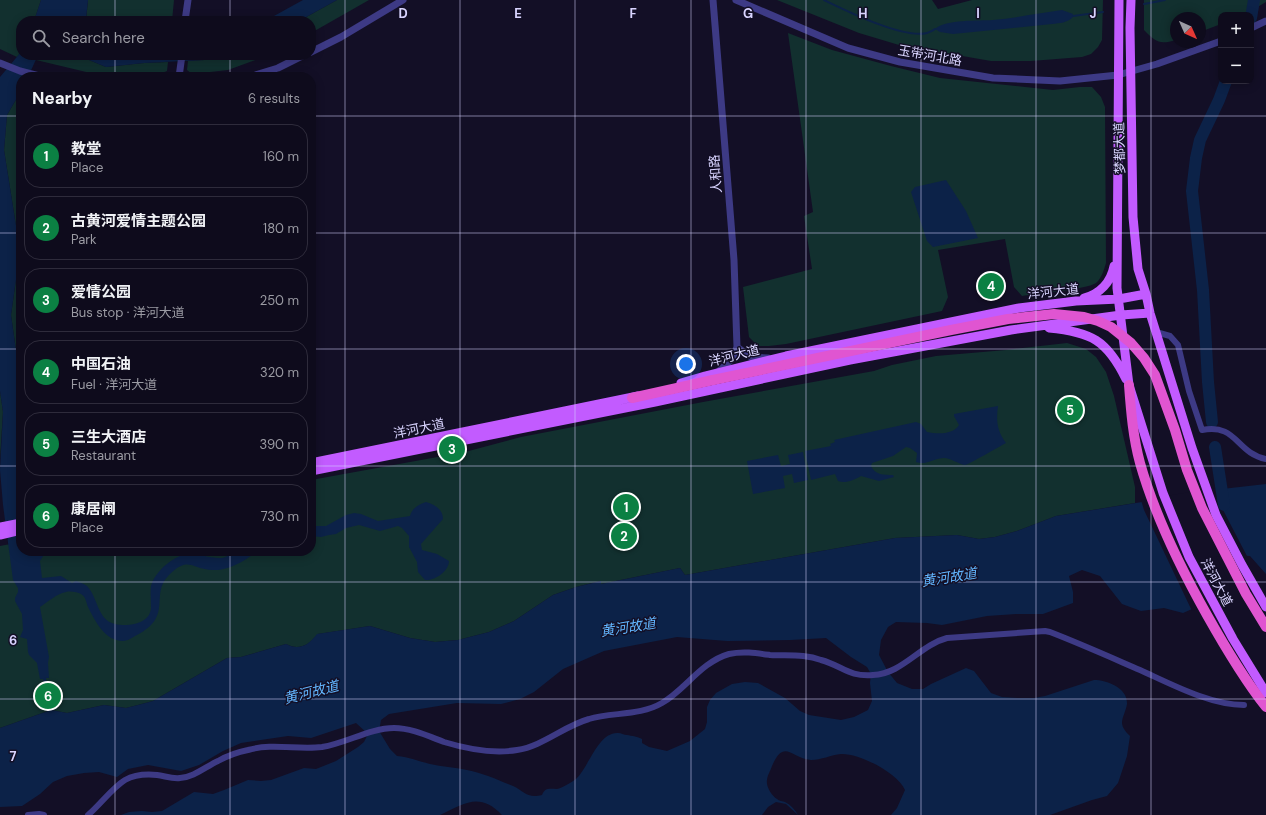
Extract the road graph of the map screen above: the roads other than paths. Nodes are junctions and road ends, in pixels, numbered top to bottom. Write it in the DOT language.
graph roads {
  1 [pos="188,0"];
  2 [pos="403,0"];
  3 [pos="713,0"];
  4 [pos="736,0"];
  5 [pos="1119,0"];
  6 [pos="1131,0"];
  7 [pos="186,16"];
  8 [pos="1266,21"];
  9 [pos="1254,27"];
  10 [pos="1218,42"];
  11 [pos="316,50"];
  12 [pos="182,60"];
  13 [pos="294,60"];
  14 [pos="0,62"];
  15 [pos="24,72"];
  16 [pos="180,72"];
  17 [pos="265,72"];
  18 [pos="1130,72"];
  19 [pos="1118,75"];
  20 [pos="1118,244"];
  21 [pos="1117,288"];
  22 [pos="1146,294"];
  23 [pos="1119,299"];
  24 [pos="1076,301"];
  25 [pos="1150,313"];
  26 [pos="1121,315"];
  27 [pos="1031,327"];
  28 [pos="1156,332"];
  29 [pos="737,347"];
  30 [pos="780,358"];
  31 [pos="715,377"];
  32 [pos="1129,385"];
  33 [pos="632,398"];
  34 [pos="1266,459"];
  35 [pos="316,462"];
  36 [pos="316,471"];
  37 [pos="0,523"];
  38 [pos="16,524"];
  39 [pos="11,525"];
  40 [pos="0,527"];
  41 [pos="16,531"];
  42 [pos="0,535"];
  43 [pos="1266,607"];
  44 [pos="1266,627"];
  45 [pos="1266,693"];
  46 [pos="1244,705"];
  47 [pos="1266,707"];
  48 [pos="28,815"];
  49 [pos="44,815"];
  50 [pos="88,815"];
  1 -- 7 [label="street"];
  2 -- 11 [label="street"];
  3 -- 29 [label="street, 人和路"];
  4 -- 19 [label="street, 玉带河北路"];
  5 -- 19 [label="main road, 梦都大道"];
  6 -- 18 [label="main road, 梦都大道"];
  8 -- 9 [label="street"];
  10 -- 18 [label="street, 玉带河北路"];
  12 -- 16 [label="street"];
  13 -- 17 [label="street"];
  14 -- 15 [label="street"];
  18 -- 19 [label="street, 玉带河北路"];
  18 -- 22 [label="main road, 梦都大道"];
  19 -- 20 [label="main road, 梦都大道"];
  20 -- 21 [label="main road, 梦都大道"];
  20 -- 24 [label="main road"];
  21 -- 23 [label="main road, 洋河大道"];
  22 -- 23 [label="main road, 洋河大道"];
  22 -- 25 [label="main road"];
  23 -- 24 [label="main road, 洋河大道"];
  23 -- 26 [label="main road, 洋河大道"];
  24 -- 30 [label="main road, 洋河大道"];
  25 -- 26 [label="main road, 洋河大道"];
  25 -- 28 [label="main road"];
  26 -- 27 [label="main road, 洋河大道"];
  26 -- 32 [label="main road, 洋河大道"];
  27 -- 32 [label="main road"];
  27 -- 36 [label="main road, 洋河大道"];
  28 -- 34 [label="street"];
  28 -- 43 [label="main road"];
  29 -- 30 [label="street"];
  29 -- 31 [label="street"];
  30 -- 31 [label="main road, 洋河大道"];
  31 -- 33 [label="highway"];
  31 -- 44 [label="highway, bridge"];
  32 -- 45 [label="main road, 洋河大道"];
  32 -- 47 [label="highway"];
  33 -- 35 [label="main road, 洋河大道"];
  37 -- 39 [label="street"];
  38 -- 39 [label="main road"];
  39 -- 40 [label="main road"];
  41 -- 42 [label="main road"];
  46 -- 50 [label="street"];
  48 -- 49 [label="street"];
}
